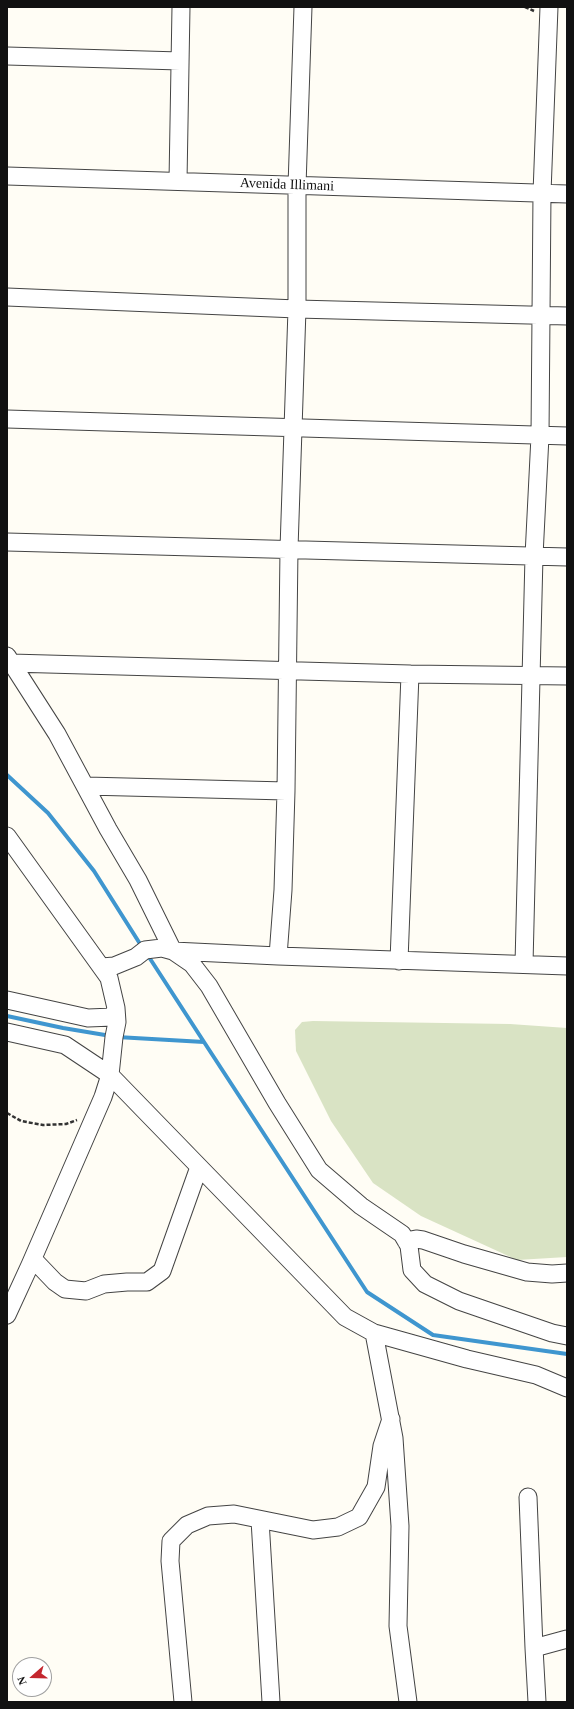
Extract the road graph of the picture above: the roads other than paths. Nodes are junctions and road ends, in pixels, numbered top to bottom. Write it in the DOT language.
graph roads {
  1 [pos="181,7"];
  2 [pos="303,7"];
  3 [pos="549,7"];
  4 [pos="7,56"];
  5 [pos="180,61"];
  6 [pos="7,176"];
  7 [pos="178,181"];
  8 [pos="297,186"];
  9 [pos="542,193"];
  10 [pos="567,194"];
  11 [pos="7,297"];
  12 [pos="297,309"];
  13 [pos="542,316"];
  14 [pos="567,316"];
  15 [pos="7,419"];
  16 [pos="293,428"];
  17 [pos="540,436"];
  18 [pos="567,436"];
  19 [pos="7,542"];
  20 [pos="289,549"];
  21 [pos="534,556"];
  22 [pos="567,557"];
  23 [pos="9,660"];
  24 [pos="288,670"];
  25 [pos="410,674"];
  26 [pos="531,675"];
  27 [pos="567,676"];
  28 [pos="86,786"];
  29 [pos="286,791"];
  30 [pos="7,836"];
  31 [pos="173,951"];
  32 [pos="278,956"];
  33 [pos="399,961"];
  34 [pos="524,964"];
  35 [pos="567,966"];
  36 [pos="102,967"];
  37 [pos="7,1000"];
  38 [pos="116,1008"];
  39 [pos="7,1032"];
  40 [pos="110,1075"];
  41 [pos="199,1167"];
  42 [pos="406,1241"];
  43 [pos="33,1259"];
  44 [pos="567,1273"];
  45 [pos="7,1315"];
  46 [pos="374,1333"];
  47 [pos="567,1336"];
  48 [pos="567,1388"];
  49 [pos="391,1419"];
  50 [pos="528,1497"];
  51 [pos="260,1520"];
  52 [pos="567,1639"];
  53 [pos="534,1648"];
  54 [pos="183,1702"];
  55 [pos="271,1702"];
  56 [pos="408,1702"];
  57 [pos="538,1702"];
  1 -- 5 [label="street"];
  2 -- 8 [label="street"];
  3 -- 9 [label="street"];
  4 -- 5 [label="street"];
  5 -- 7 [label="street"];
  6 -- 7 [label="street, Avenida Illimani"];
  7 -- 8 [label="street, Avenida Illimani"];
  8 -- 9 [label="street, Avenida Illimani"];
  8 -- 12 [label="street"];
  9 -- 10 [label="street, Avenida Illimani"];
  9 -- 13 [label="street"];
  11 -- 12 [label="street"];
  12 -- 13 [label="street"];
  12 -- 16 [label="street"];
  13 -- 14 [label="street"];
  13 -- 17 [label="street"];
  15 -- 16 [label="street"];
  16 -- 17 [label="street"];
  16 -- 20 [label="street"];
  17 -- 18 [label="street"];
  17 -- 21 [label="street"];
  19 -- 20 [label="street"];
  20 -- 21 [label="street"];
  20 -- 24 [label="street"];
  21 -- 22 [label="street"];
  21 -- 26 [label="street"];
  23 -- 24 [label="street"];
  23 -- 28 [label="street"];
  24 -- 25 [label="street"];
  24 -- 29 [label="street"];
  25 -- 26 [label="street"];
  25 -- 33 [label="street"];
  26 -- 27 [label="street"];
  26 -- 34 [label="street"];
  28 -- 29 [label="street"];
  28 -- 31 [label="street"];
  29 -- 32 [label="street"];
  30 -- 36 [label="street"];
  31 -- 32 [label="street"];
  31 -- 36 [label="street"];
  31 -- 42 [label="street"];
  32 -- 33 [label="street"];
  33 -- 34 [label="street"];
  34 -- 35 [label="street"];
  36 -- 38 [label="street"];
  37 -- 38 [label="street"];
  38 -- 40 [label="street"];
  39 -- 40 [label="street"];
  40 -- 41 [label="street"];
  40 -- 43 [label="street"];
  41 -- 43 [label="street"];
  41 -- 46 [label="street"];
  42 -- 44 [label="street"];
  42 -- 47 [label="street"];
  43 -- 45 [label="street"];
  46 -- 48 [label="street"];
  46 -- 49 [label="street"];
  49 -- 51 [label="street"];
  49 -- 56 [label="street"];
  50 -- 53 [label="street"];
  51 -- 54 [label="street"];
  51 -- 55 [label="street"];
  52 -- 53 [label="street"];
  53 -- 57 [label="street"];
}
